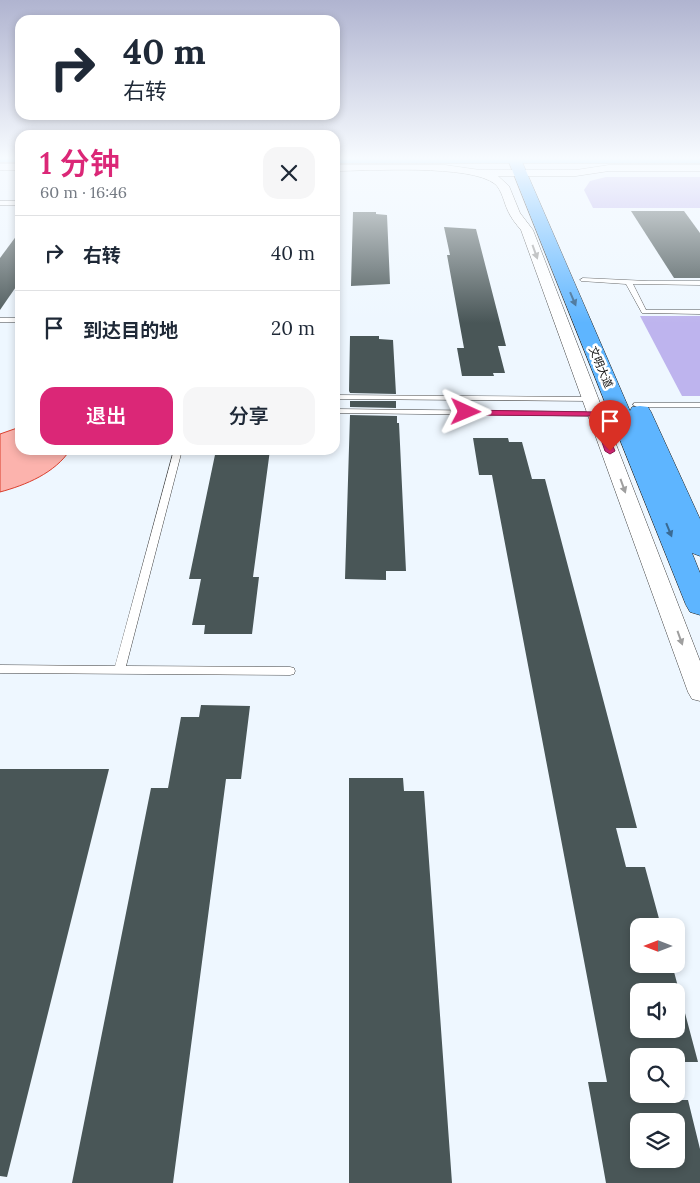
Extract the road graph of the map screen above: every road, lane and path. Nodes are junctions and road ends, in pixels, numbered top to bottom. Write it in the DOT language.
graph roads {
  1 [pos="514,212"];
  2 [pos="544,212"];
  3 [pos="548,212"];
  4 [pos="582,280"];
  5 [pos="629,282"];
  6 [pos="700,283"];
  7 [pos="700,312"];
  8 [pos="0,320"];
  9 [pos="15,320"];
  10 [pos="340,397"];
  11 [pos="637,405"];
  12 [pos="700,405"];
  13 [pos="593,406"];
  14 [pos="340,411"];
  15 [pos="177,455"];
  16 [pos="696,528"];
  17 [pos="700,547"];
  18 [pos="700,605"];
  19 [pos="0,669"];
  20 [pos="120,670"];
  21 [pos="290,671"];
  22 [pos="700,692"];
  1 -- 13 [label="street, one-way"];
  2 -- 18 [label="main road, 文明大道, one-way"];
  3 -- 4 [label="main road, 文明大道"];
  4 -- 5 [label="lane"];
  4 -- 11 [label="main road, 文明大道"];
  5 -- 6 [label="lane"];
  5 -- 7 [label="lane"];
  8 -- 9 [label="lane"];
  10 -- 13 [label="lane"];
  11 -- 12 [label="lane"];
  11 -- 16 [label="main road, 文明大道"];
  13 -- 14 [label="lane"];
  13 -- 22 [label="street, one-way"];
  15 -- 20 [label="lane"];
  16 -- 17 [label="main road, 文明大道"];
  19 -- 20 [label="lane"];
  20 -- 21 [label="lane"];
}
